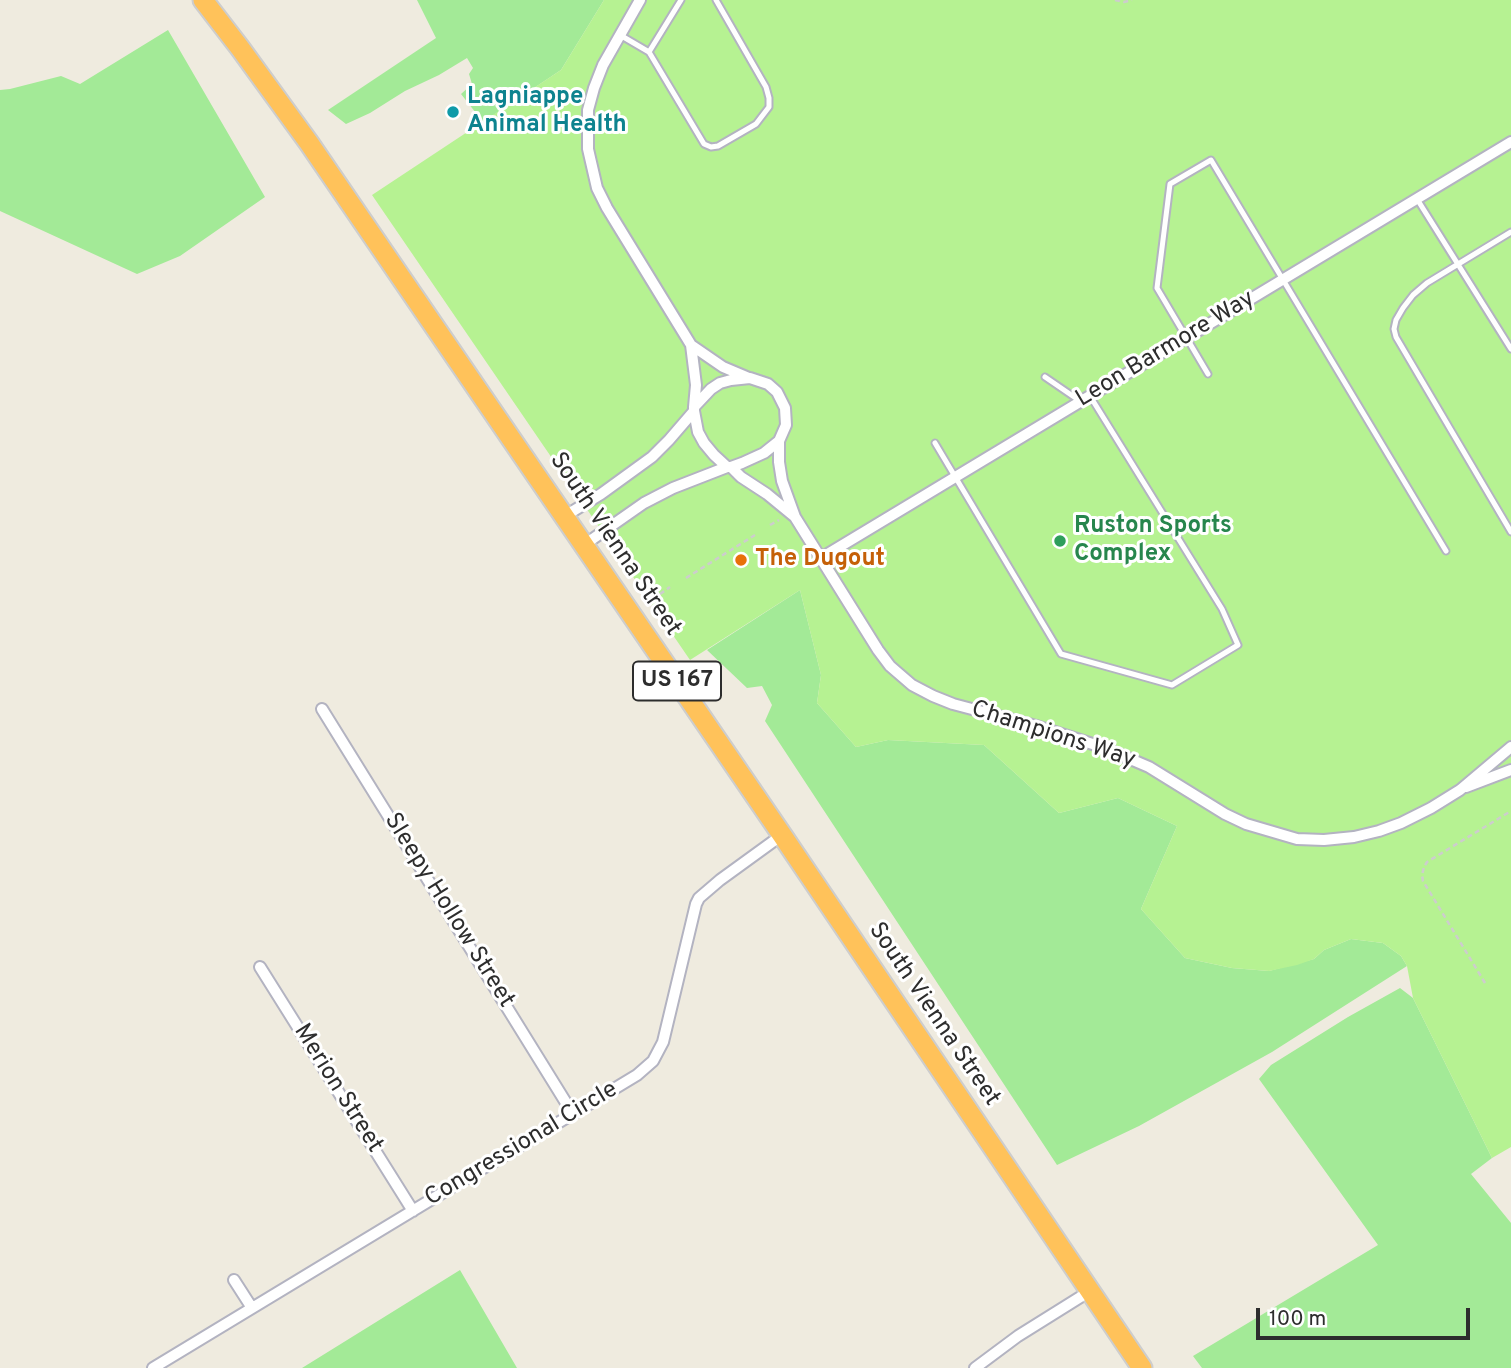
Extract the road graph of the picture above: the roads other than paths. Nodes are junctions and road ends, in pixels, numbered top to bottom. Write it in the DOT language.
graph roads {
  1 [pos="203,0"];
  2 [pos="640,0"];
  3 [pos="681,0"];
  4 [pos="716,0"];
  5 [pos="620,35"];
  6 [pos="649,52"];
  7 [pos="1511,142"];
  8 [pos="1417,199"];
  9 [pos="1511,232"];
  10 [pos="1458,264"];
  11 [pos="1283,279"];
  12 [pos="1187,337"];
  13 [pos="691,345"];
  14 [pos="1511,349"];
  15 [pos="1208,374"];
  16 [pos="1045,377"];
  17 [pos="750,378"];
  18 [pos="1085,399"];
  19 [pos="694,409"];
  20 [pos="779,441"];
  21 [pos="935,443"];
  22 [pos="729,467"];
  23 [pos="956,477"];
  24 [pos="565,516"];
  25 [pos="795,517"];
  26 [pos="1511,532"];
  27 [pos="584,545"];
  28 [pos="1446,551"];
  29 [pos="821,558"];
  30 [pos="322,709"];
  31 [pos="1511,747"];
  32 [pos="1511,770"];
  33 [pos="1460,790"];
  34 [pos="782,835"];
  35 [pos="260,967"];
  36 [pos="573,1114"];
  37 [pos="413,1211"];
  38 [pos="234,1280"];
  39 [pos="1090,1291"];
  40 [pos="252,1308"];
  41 [pos="153,1368"];
  42 [pos="975,1368"];
  43 [pos="1142,1368"];
  1 -- 24 [label="highway, South Vienna Street / US 167"];
  2 -- 5 [label="street, Champions Way"];
  3 -- 6 [label="lane"];
  4 -- 6 [label="lane"];
  5 -- 6 [label="lane"];
  5 -- 13 [label="street, Champions Way"];
  7 -- 8 [label="street, Leon Barmore Way"];
  8 -- 10 [label="lane"];
  8 -- 11 [label="street, Leon Barmore Way"];
  9 -- 10 [label="lane"];
  10 -- 14 [label="lane"];
  10 -- 26 [label="lane"];
  11 -- 12 [label="street, Leon Barmore Way"];
  11 -- 12 [label="lane"];
  11 -- 28 [label="lane"];
  12 -- 15 [label="lane"];
  12 -- 18 [label="street, Leon Barmore Way"];
  13 -- 17 [label="street, Champions Way"];
  13 -- 19 [label="street, Champions Way"];
  16 -- 18 [label="lane"];
  17 -- 19 [label="street"];
  17 -- 20 [label="street, Champions Way"];
  18 -- 23 [label="street, Leon Barmore Way"];
  18 -- 23 [label="lane"];
  19 -- 22 [label="street, Champions Way"];
  19 -- 24 [label="street"];
  20 -- 22 [label="street"];
  20 -- 25 [label="street, Champions Way"];
  21 -- 23 [label="lane"];
  22 -- 25 [label="street, Champions Way"];
  22 -- 27 [label="street"];
  23 -- 29 [label="street, Leon Barmore Way"];
  24 -- 27 [label="highway, South Vienna Street / US 167"];
  25 -- 29 [label="street, Champions Way"];
  27 -- 34 [label="highway, South Vienna Street / US 167"];
  29 -- 33 [label="street, Champions Way"];
  30 -- 36 [label="street, Sleepy Hollow Street"];
  31 -- 33 [label="street, Champions Way"];
  32 -- 33 [label="street, Champions Way"];
  34 -- 36 [label="street, Congressional Circle"];
  34 -- 39 [label="highway, South Vienna Street / US 167"];
  35 -- 37 [label="street, Merion Street"];
  36 -- 37 [label="street, Congressional Circle"];
  37 -- 40 [label="street, Congressional Circle"];
  38 -- 40 [label="street"];
  39 -- 42 [label="street"];
  39 -- 43 [label="highway, South Vienna Street / US 167"];
  40 -- 41 [label="street, Congressional Circle"];
}
